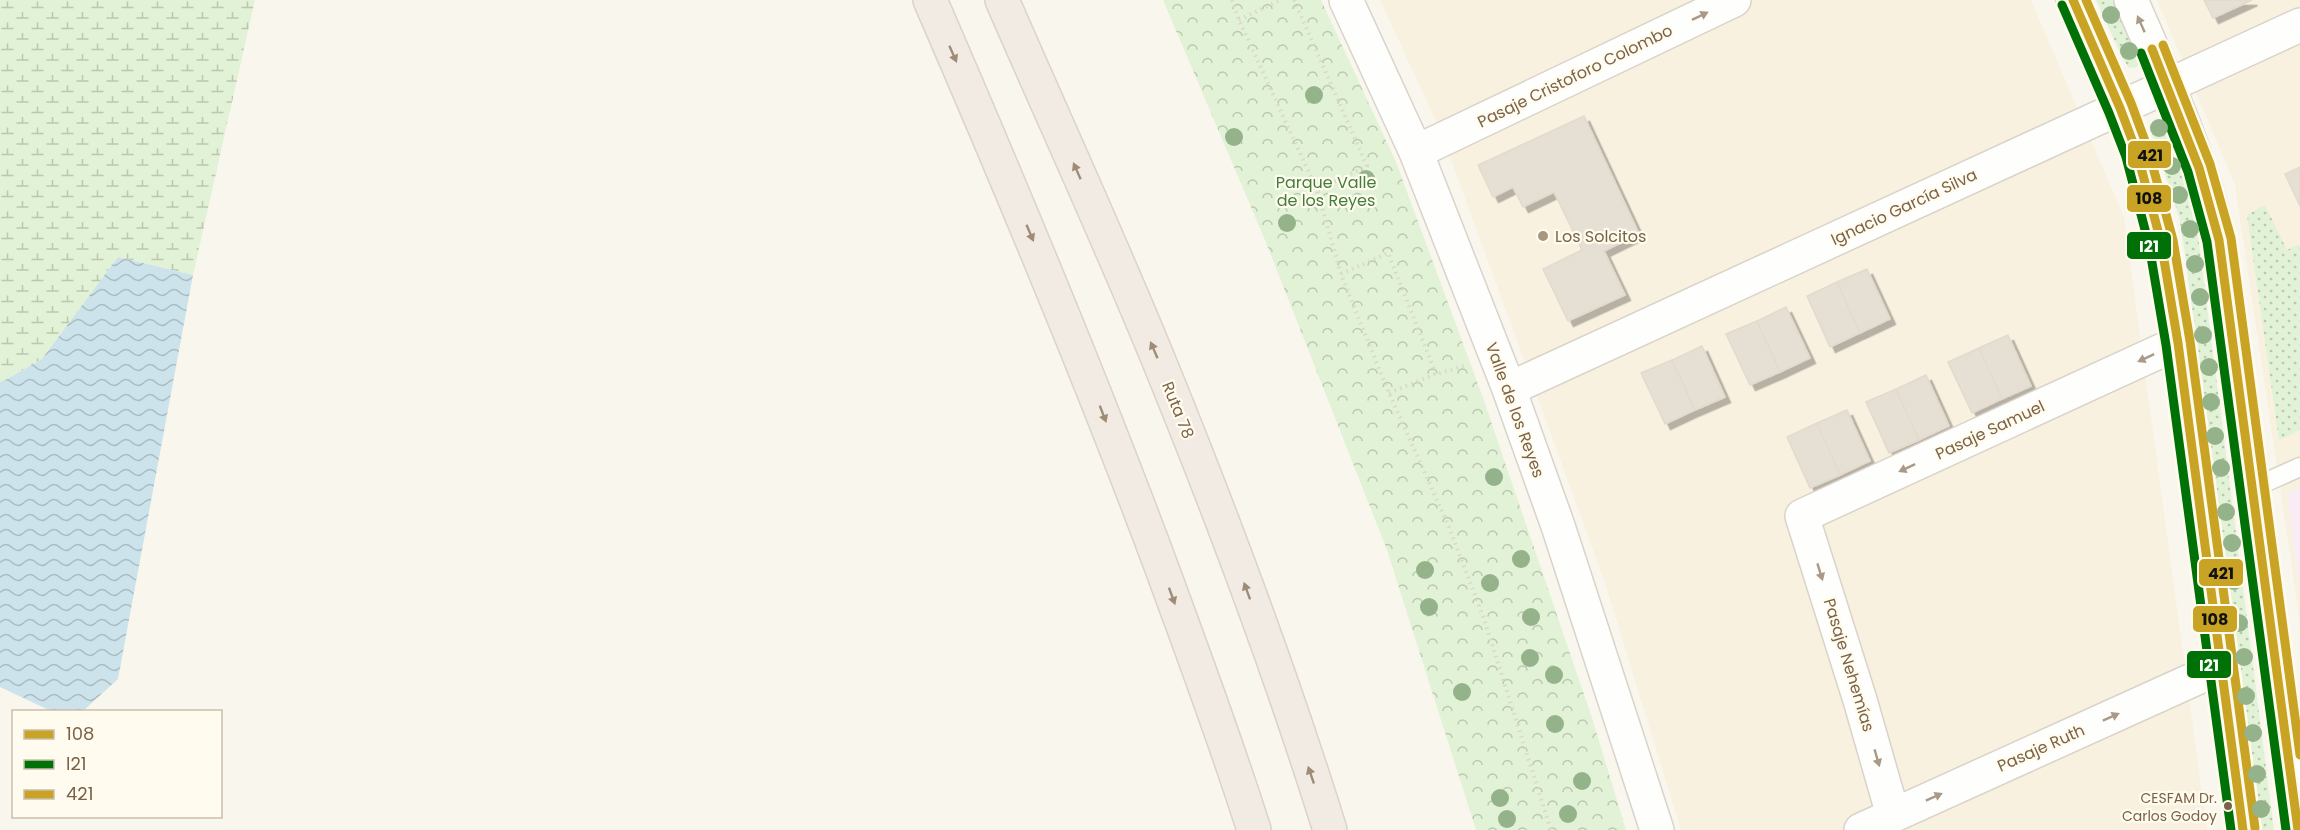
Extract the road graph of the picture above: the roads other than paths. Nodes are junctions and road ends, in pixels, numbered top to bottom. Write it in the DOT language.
graph roads {
  1 [pos="930,0"];
  2 [pos="1002,0"];
  3 [pos="1346,0"];
  4 [pos="1734,0"];
  5 [pos="2073,0"];
  6 [pos="2131,0"];
  7 [pos="2300,25"];
  8 [pos="2168,86"];
  9 [pos="2120,108"];
  10 [pos="1416,152"];
  11 [pos="2178,343"];
  12 [pos="1509,389"];
  13 [pos="2300,467"];
  14 [pos="2253,489"];
  15 [pos="1802,516"];
  16 [pos="2221,667"];
  17 [pos="1893,815"];
  18 [pos="1254,830"];
  19 [pos="1330,830"];
  20 [pos="1657,830"];
  21 [pos="1861,830"];
  22 [pos="2243,830"];
  23 [pos="2298,830"];
  1 -- 18 [label="highway, one-way"];
  19 -- 2 [label="highway, Ruta 78, one-way"];
  3 -- 10 [label="street, Valle de los Reyes"];
  10 -- 4 [label="street, Pasaje Cristoforo Colombo, one-way"];
  5 -- 9 [label="street"];
  8 -- 6 [label="street, one-way"];
  7 -- 8 [label="street, Ignacio García Silva"];
  8 -- 9 [label="street, Ignacio García Silva"];
  8 -- 14 [label="street"];
  9 -- 11 [label="street"];
  9 -- 12 [label="street, Ignacio García Silva"];
  10 -- 12 [label="street, Valle de los Reyes"];
  11 -- 15 [label="street, Pasaje Samuel, one-way"];
  11 -- 16 [label="street"];
  12 -- 20 [label="street, Valle de los Reyes"];
  13 -- 14 [label="lane"];
  14 -- 23 [label="street"];
  15 -- 17 [label="street, Pasaje Nehemías, one-way"];
  17 -- 16 [label="street, Pasaje Ruth, one-way"];
  16 -- 22 [label="street"];
  17 -- 21 [label="street, Pasaje Ruth"];
}
